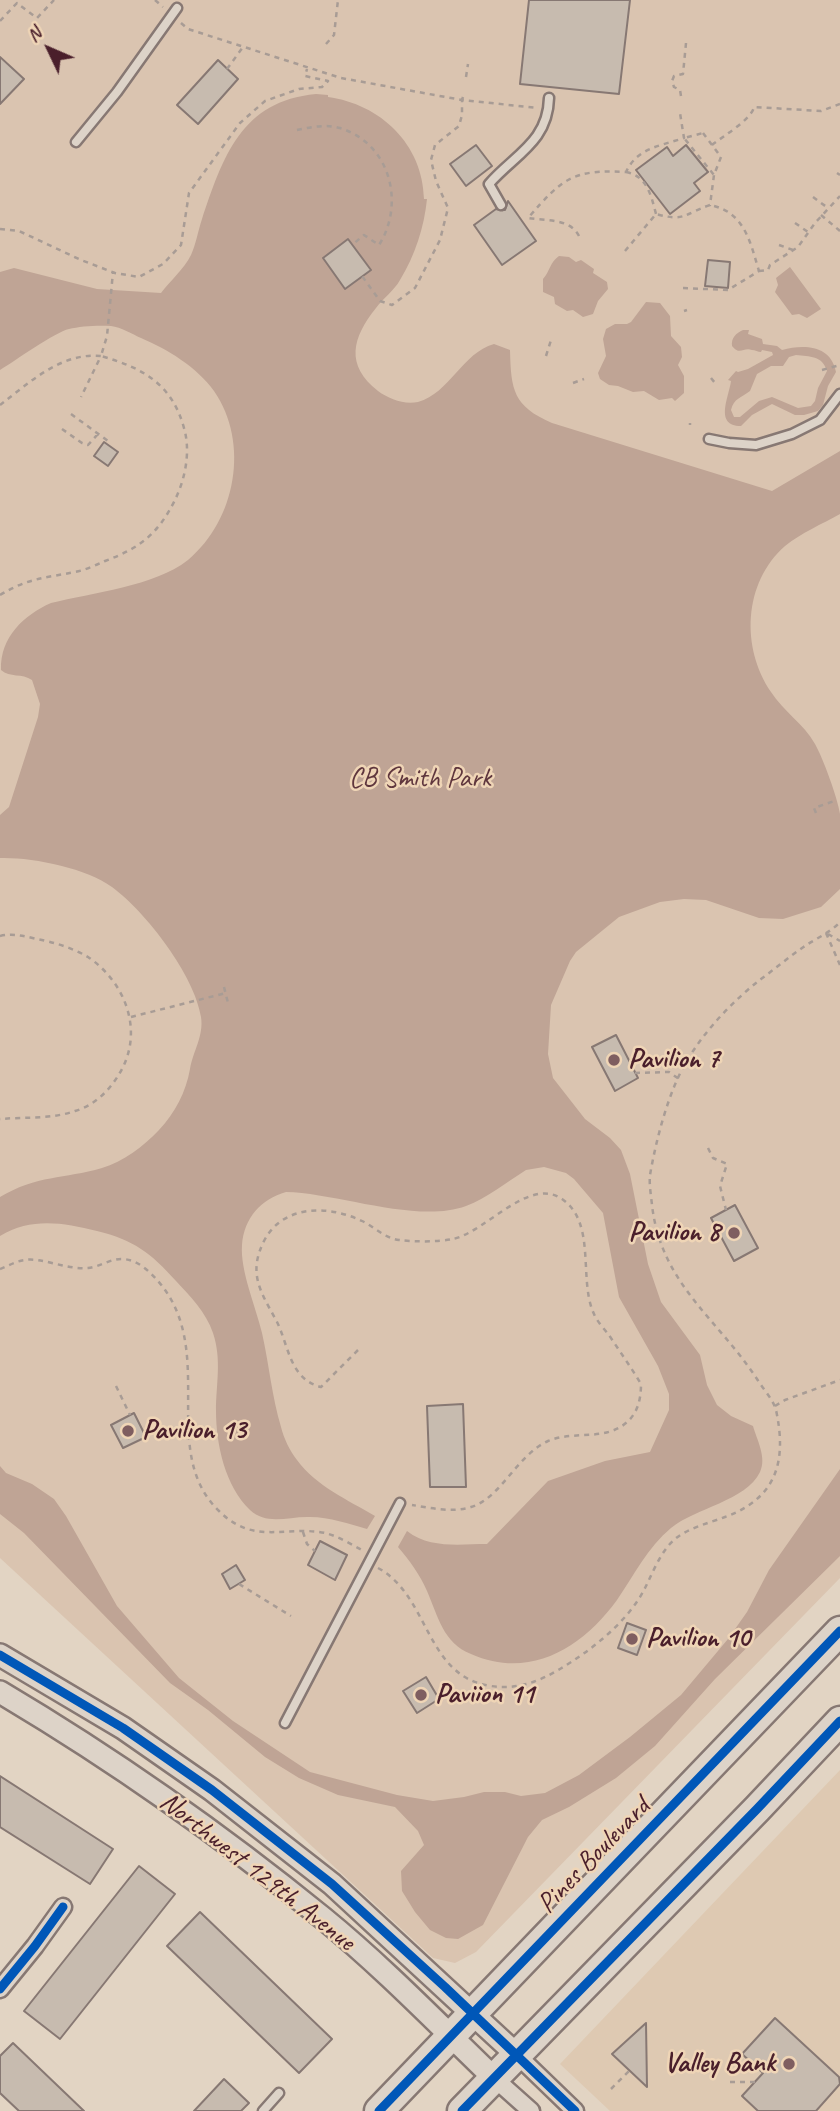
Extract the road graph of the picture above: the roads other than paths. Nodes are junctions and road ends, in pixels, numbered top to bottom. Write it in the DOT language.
graph roads {
  1 [pos="175,12"];
  2 [pos="549,98"];
  3 [pos="76,142"];
  4 [pos="501,205"];
  5 [pos="840,394"];
  6 [pos="709,439"];
  7 [pos="400,1503"];
  8 [pos="840,1631"];
  9 [pos="0,1655"];
  10 [pos="0,1692"];
  11 [pos="840,1721"];
  12 [pos="285,1723"];
  13 [pos="63,1907"];
  14 [pos="0,1989"];
  15 [pos="473,2014"];
  16 [pos="451,2037"];
  17 [pos="517,2054"];
  18 [pos="494,2078"];
  19 [pos="279,2093"];
  20 [pos="263,2111"];
  21 [pos="380,2111"];
  22 [pos="462,2111"];
  23 [pos="531,2111"];
  24 [pos="575,2111"];
  1 -- 3 [label="lane"];
  2 -- 4 [label="lane"];
  5 -- 6 [label="lane"];
  7 -- 12 [label="lane"];
  8 -- 15 [label="highway, Pines Boulevard"];
  9 -- 15 [label="street, Northwest 129th Avenue"];
  10 -- 16 [label="street, Northwest 129th Avenue"];
  11 -- 17 [label="highway"];
  13 -- 14 [label="street"];
  15 -- 16 [label="highway, Pines Boulevard"];
  15 -- 17 [label="street, Northwest 129th Avenue"];
  16 -- 18 [label="street, Northwest 129th Avenue"];
  16 -- 21 [label="highway, Pines Boulevard"];
  17 -- 18 [label="highway"];
  17 -- 24 [label="street"];
  18 -- 22 [label="highway"];
  18 -- 23 [label="street"];
  19 -- 20 [label="lane"];
}
